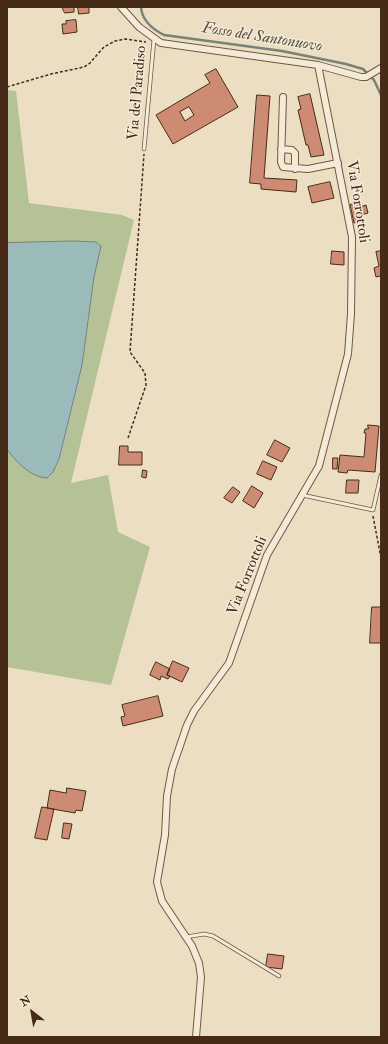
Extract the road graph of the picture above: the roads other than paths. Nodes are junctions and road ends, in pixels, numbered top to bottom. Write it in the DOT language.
graph roads {
  1 [pos="121,7"];
  2 [pos="154,39"];
  3 [pos="318,65"];
  4 [pos="381,68"];
  5 [pos="282,97"];
  6 [pos="144,149"];
  7 [pos="281,149"];
  8 [pos="338,163"];
  9 [pos="295,169"];
  10 [pos="381,475"];
  11 [pos="302,494"];
  12 [pos="186,937"];
  13 [pos="279,976"];
  14 [pos="196,1037"];
  1 -- 2 [label="street"];
  2 -- 3 [label="street"];
  2 -- 6 [label="lane, Via del Paradiso"];
  3 -- 4 [label="street"];
  3 -- 8 [label="street, Via Forrottoli"];
  5 -- 7 [label="street"];
  7 -- 9 [label="street"];
  7 -- 9 [label="street"];
  8 -- 9 [label="street"];
  8 -- 11 [label="street, Via Forrottoli"];
  10 -- 11 [label="lane"];
  11 -- 12 [label="street, Via Forrottoli"];
  12 -- 13 [label="lane"];
  12 -- 14 [label="street, Via Forrottoli"];
}
